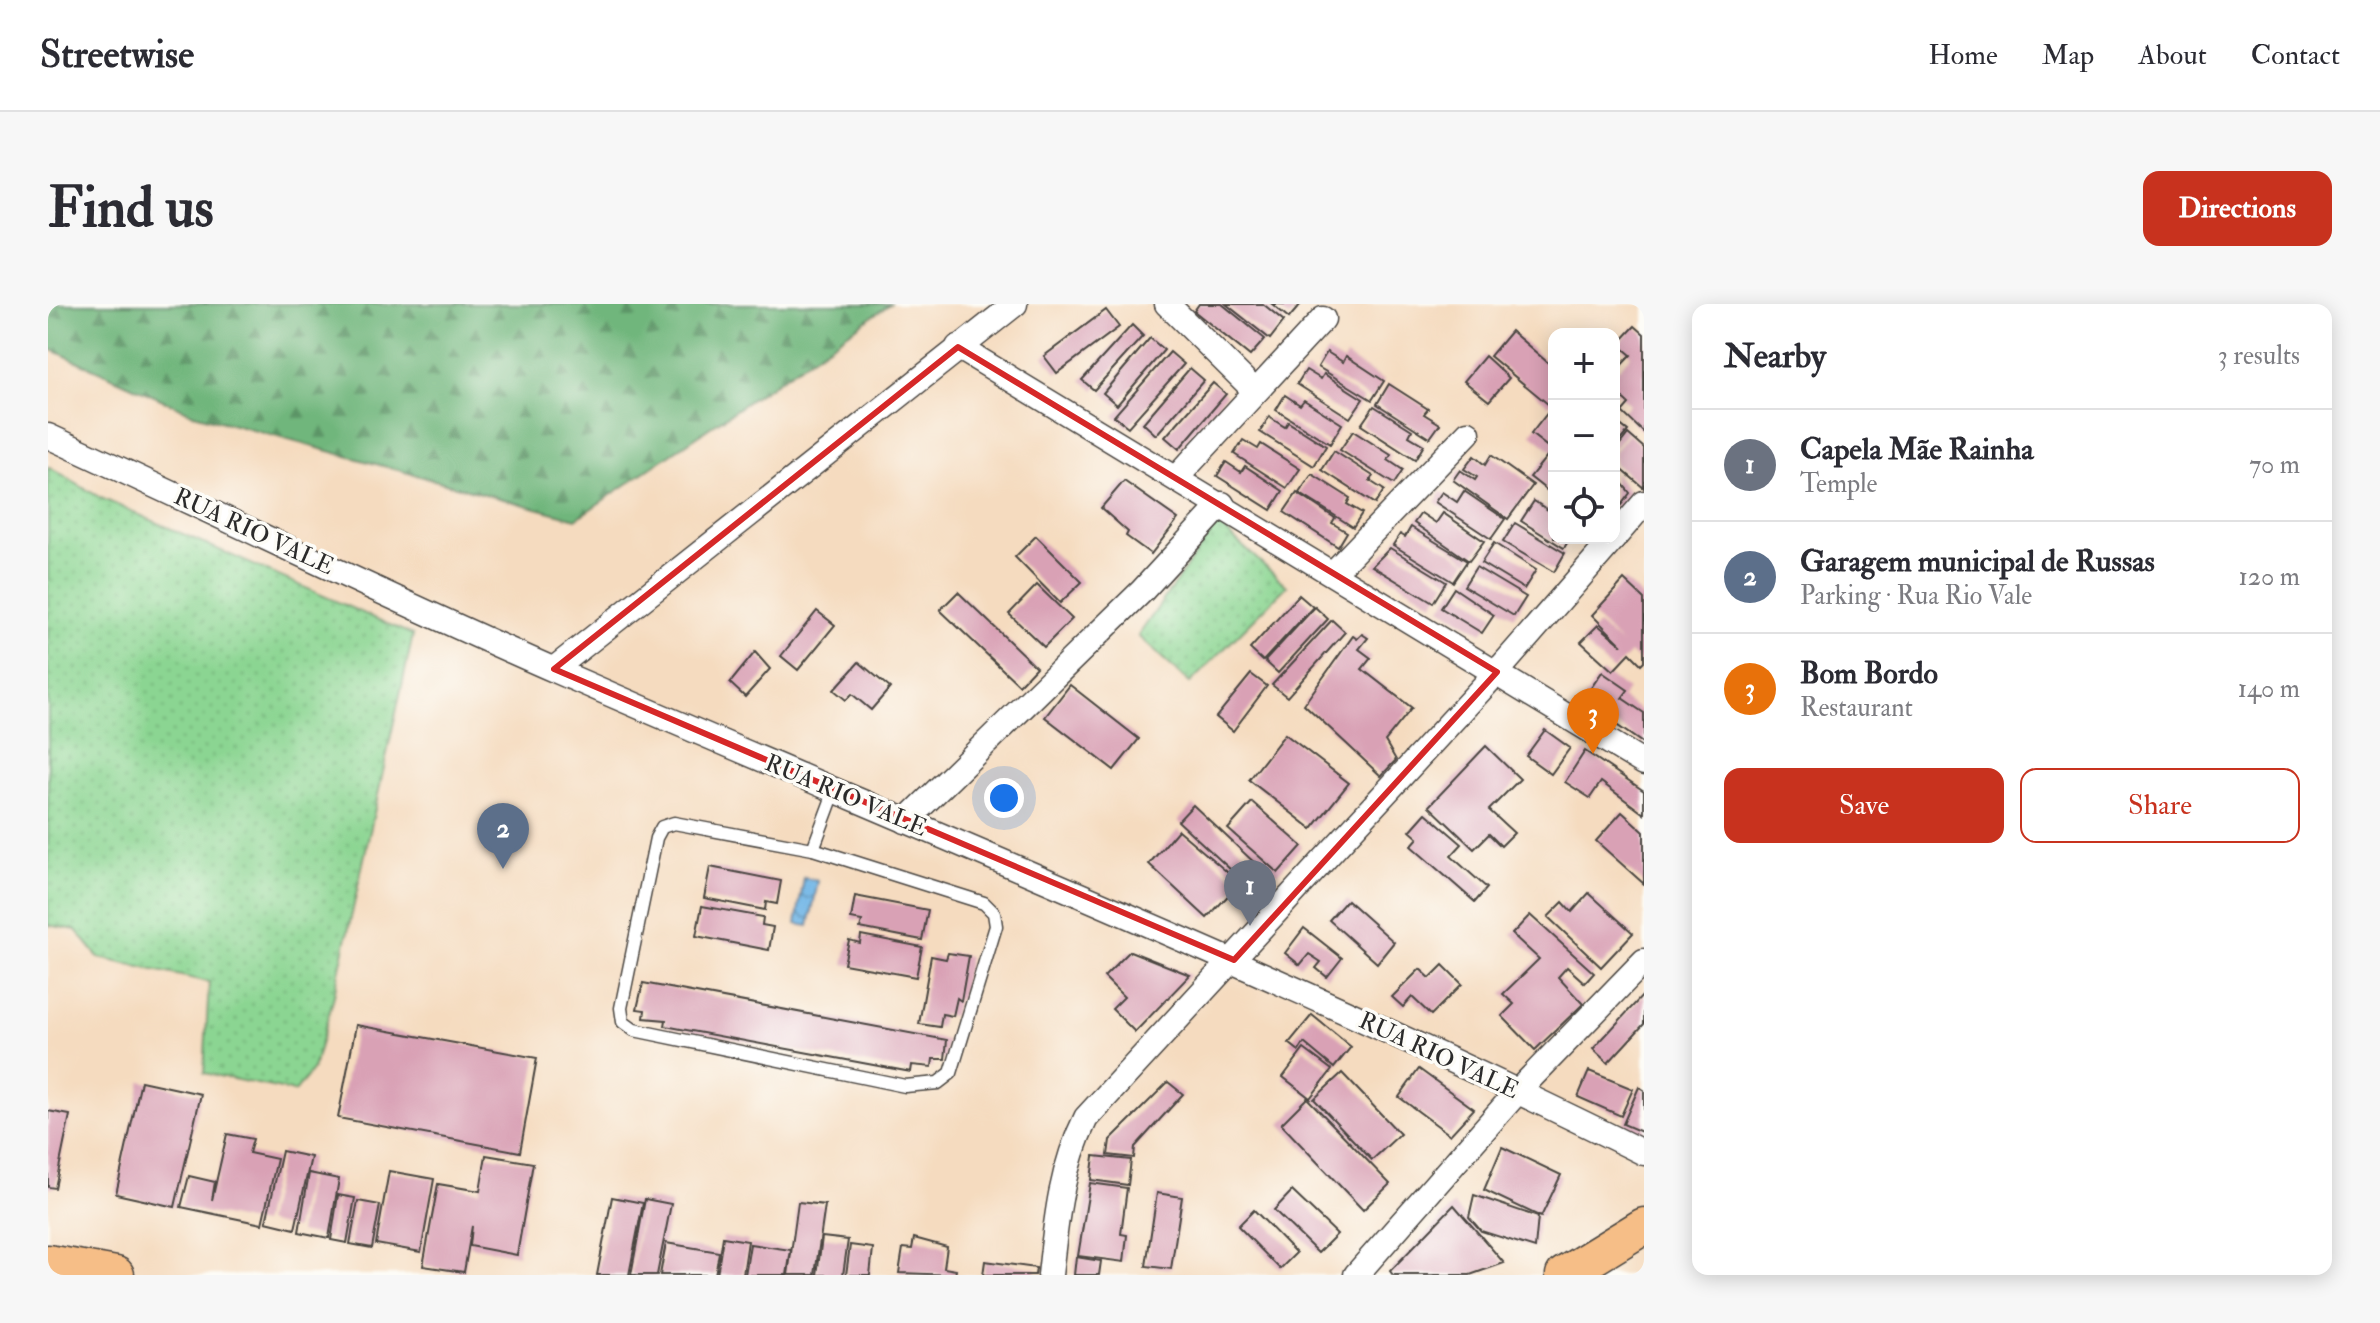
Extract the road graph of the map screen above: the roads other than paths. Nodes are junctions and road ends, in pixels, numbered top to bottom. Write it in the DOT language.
graph roads {
  1 [pos="1015,304"];
  2 [pos="1167,304"];
  3 [pos="1323,319"];
  4 [pos="958,347"];
  5 [pos="1255,391"];
  6 [pos="1468,433"];
  7 [pos="48,436"];
  8 [pos="1177,477"];
  9 [pos="1644,503"];
  10 [pos="1222,504"];
  11 [pos="1620,531"];
  12 [pos="1609,544"];
  13 [pos="1334,572"];
  14 [pos="554,669"];
  15 [pos="1497,672"];
  16 [pos="1644,763"];
  17 [pos="835,790"];
  18 [pos="906,821"];
  19 [pos="813,849"];
  20 [pos="1234,960"];
  21 [pos="1644,961"];
  22 [pos="1518,1091"];
  23 [pos="1644,1153"];
  24 [pos="1644,1226"];
  25 [pos="48,1263"];
  26 [pos="113,1275"];
  27 [pos="1050,1275"];
  28 [pos="1356,1275"];
  29 [pos="1564,1275"];
  1 -- 4 [label="street"];
  2 -- 5 [label="street"];
  3 -- 5 [label="street"];
  4 -- 8 [label="street"];
  4 -- 14 [label="street"];
  5 -- 8 [label="street"];
  6 -- 13 [label="street"];
  7 -- 14 [label="street, RUA RIO VALE"];
  8 -- 10 [label="street"];
  9 -- 11 [label="street"];
  10 -- 13 [label="street"];
  10 -- 18 [label="street"];
  12 -- 15 [label="street"];
  13 -- 15 [label="street"];
  14 -- 17 [label="street, RUA RIO VALE"];
  15 -- 16 [label="street"];
  15 -- 20 [label="street"];
  17 -- 18 [label="street, RUA RIO VALE"];
  17 -- 19 [label="lane"];
  18 -- 20 [label="street, RUA RIO VALE"];
  19 -- 19 [label="lane"];
  20 -- 22 [label="street, RUA RIO VALE"];
  20 -- 27 [label="street"];
  21 -- 22 [label="street"];
  22 -- 23 [label="street, RUA RIO VALE"];
  22 -- 28 [label="street"];
  24 -- 29 [label="main road"];
  25 -- 26 [label="main road"];
}
